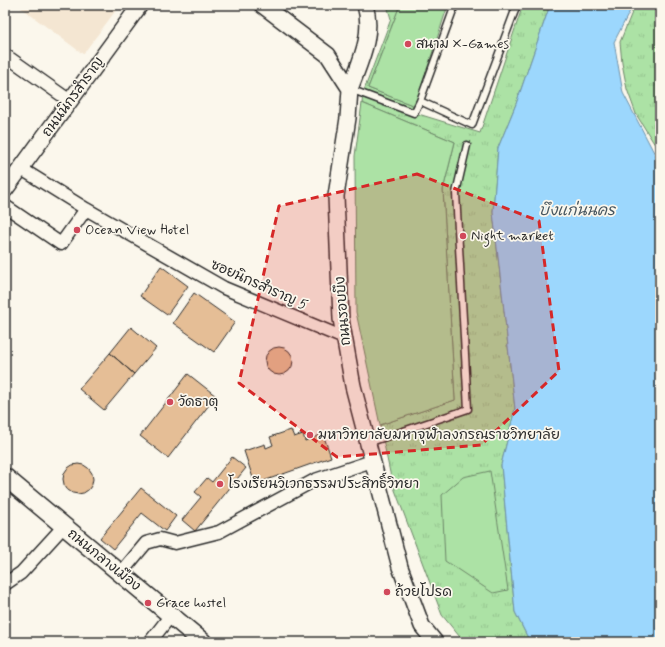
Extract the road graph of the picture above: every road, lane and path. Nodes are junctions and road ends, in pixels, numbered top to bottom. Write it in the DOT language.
graph roads {
  1 [pos="140,5"];
  2 [pos="262,5"];
  3 [pos="365,5"];
  4 [pos="455,5"];
  5 [pos="517,5"];
  6 [pos="5,55"];
  7 [pos="350,89"];
  8 [pos="70,101"];
  9 [pos="420,101"];
  10 [pos="467,146"];
  11 [pos="20,168"];
  12 [pos="5,190"];
  13 [pos="5,206"];
  14 [pos="86,209"];
  15 [pos="344,338"];
  16 [pos="368,443"];
  17 [pos="372,461"];
  18 [pos="5,477"];
  19 [pos="63,527"];
  20 [pos="121,573"];
  21 [pos="5,584"];
  22 [pos="171,615"];
  23 [pos="430,640"];
  24 [pos="150,642"];
  25 [pos="203,642"];
  1 -- 8 [label="street, ถนนนิกรสำราญ"];
  2 -- 7 [label="street"];
  3 -- 7 [label="street, ถนนรอบบึง"];
  4 -- 9 [label="lane"];
  5 -- 9 [label="lane"];
  6 -- 8 [label="street"];
  7 -- 9 [label="lane"];
  7 -- 15 [label="street, ถนนรอบบึง"];
  8 -- 11 [label="street, ถนนนิกรสำราญ"];
  10 -- 16 [label="lane"];
  11 -- 12 [label="street, ถนนนิกรสำราญ"];
  11 -- 14 [label="street, ซอยนิกรสำราญ 5"];
  13 -- 14 [label="street"];
  14 -- 15 [label="street, ซอยนิกรสำราญ 5"];
  15 -- 16 [label="street, ถนนรอบบึง"];
  16 -- 17 [label="street, ถนนรอบบึง"];
  17 -- 20 [label="street"];
  17 -- 23 [label="street, ถนนรอบบึง"];
  18 -- 19 [label="main road, ถนนกลางเมือง"];
  19 -- 20 [label="main road, ถนนกลางเมือง"];
  19 -- 21 [label="street"];
  20 -- 22 [label="main road, ถนนกลางเมือง"];
  22 -- 24 [label="street"];
  22 -- 25 [label="main road, ถนนกลางเมือง"];
}
